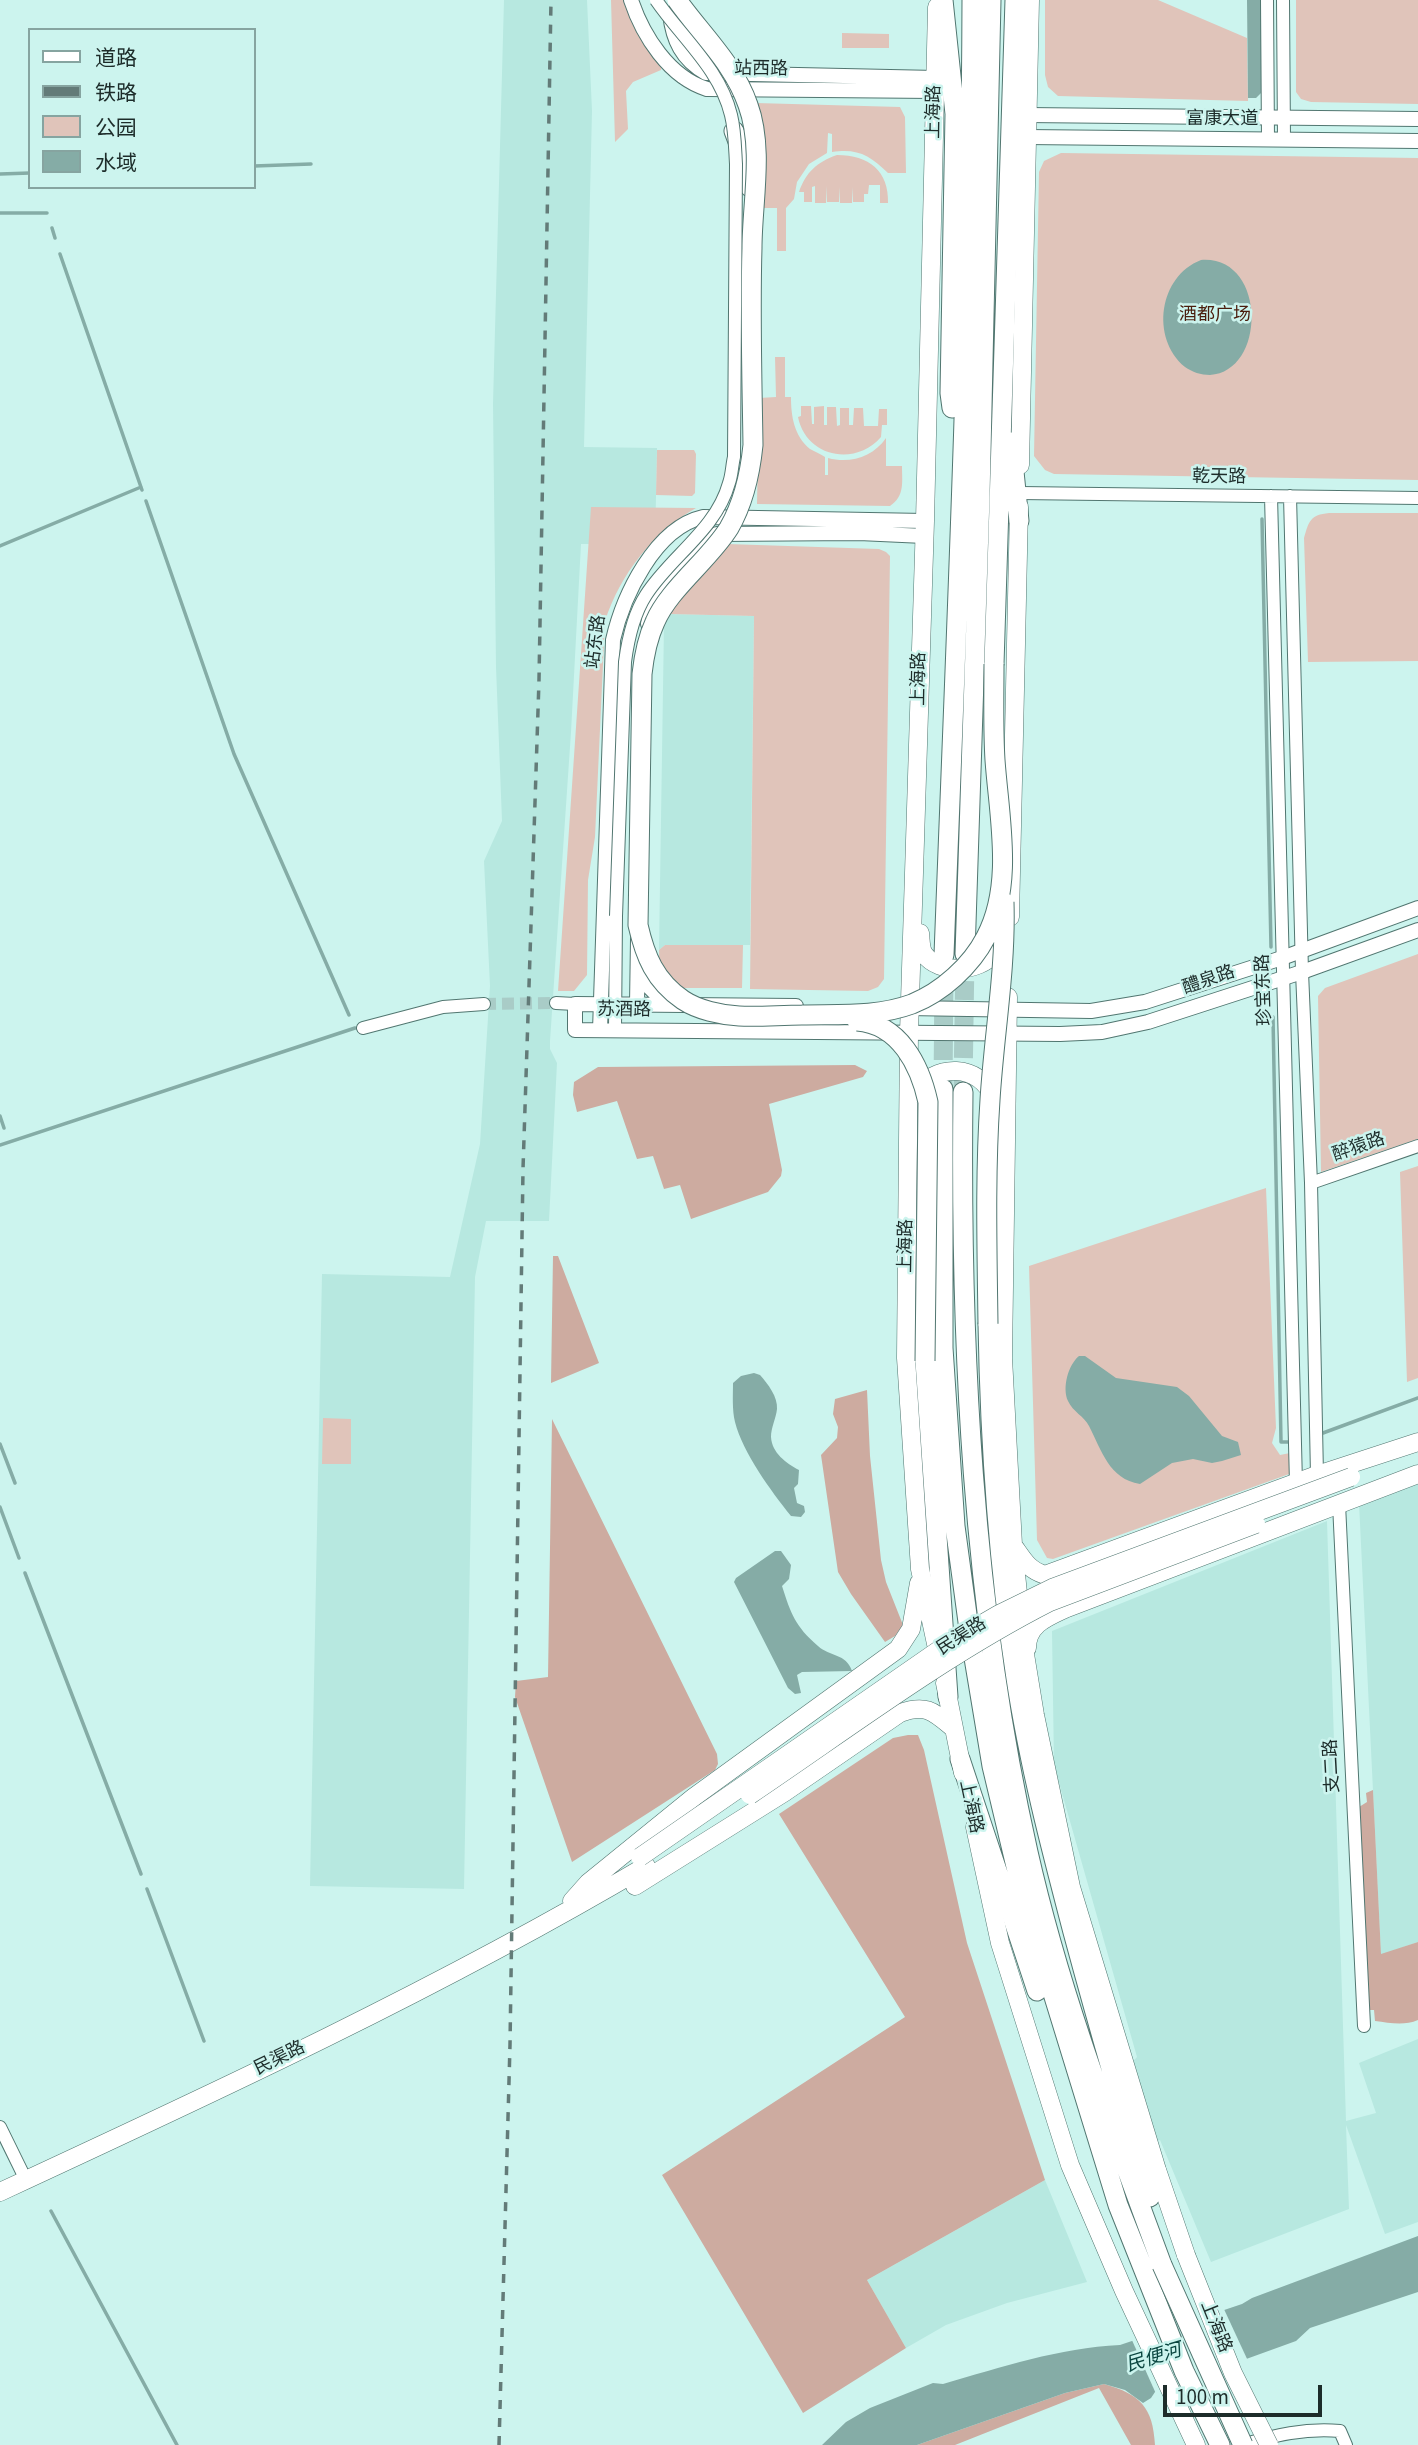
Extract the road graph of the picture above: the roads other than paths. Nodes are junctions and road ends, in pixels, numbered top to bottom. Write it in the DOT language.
graph roads {
  1 [pos="631,0"];
  2 [pos="656,0"];
  3 [pos="670,0"];
  4 [pos="677,0"];
  5 [pos="937,0"];
  6 [pos="943,0"];
  7 [pos="972,0"];
  8 [pos="991,0"];
  9 [pos="1014,0"];
  10 [pos="1030,0"];
  11 [pos="1267,0"];
  12 [pos="1283,0"];
  13 [pos="936,84"];
  14 [pos="1027,115"];
  15 [pos="1268,117"];
  16 [pos="1284,118"];
  17 [pos="1418,119"];
  18 [pos="734,131"];
  19 [pos="1026,137"];
  20 [pos="1268,139"];
  21 [pos="1284,139"];
  22 [pos="1418,141"];
  23 [pos="752,247"];
  24 [pos="1005,311"];
  25 [pos="752,396"];
  26 [pos="729,483"];
  27 [pos="961,492"];
  28 [pos="1020,493"];
  29 [pos="1271,496"];
  30 [pos="1290,496"];
  31 [pos="1418,498"];
  32 [pos="1019,521"];
  33 [pos="924,528"];
  34 [pos="916,814"];
  35 [pos="1013,818"];
  36 [pos="1003,860"];
  37 [pos="1418,908"];
  38 [pos="1418,930"];
  39 [pos="1303,950"];
  40 [pos="965,954"];
  41 [pos="944,955"];
  42 [pos="1282,958"];
  43 [pos="637,970"];
  44 [pos="1302,972"];
  45 [pos="1282,977"];
  46 [pos="556,1003"];
  47 [pos="608,1003"];
  48 [pos="484,1004"];
  49 [pos="575,1004"];
  50 [pos="636,1004"];
  51 [pos="666,1004"];
  52 [pos="910,1008"];
  53 [pos="1007,1009"];
  54 [pos="773,1015"];
  55 [pos="363,1028"];
  56 [pos="608,1030"];
  57 [pos="909,1033"];
  58 [pos="1006,1034"];
  59 [pos="943,1090"];
  60 [pos="963,1092"];
  61 [pos="1418,1146"];
  62 [pos="1004,1179"];
  63 [pos="1311,1183"];
  64 [pos="908,1184"];
  65 [pos="1418,1442"];
  66 [pos="1418,1452"];
  67 [pos="1418,1466"];
  68 [pos="1418,1474"];
  69 [pos="1317,1475"];
  70 [pos="1296,1483"];
  71 [pos="1352,1483"];
  72 [pos="1339,1504"];
  73 [pos="1013,1545"];
  74 [pos="920,1569"];
  75 [pos="1027,1669"];
  76 [pos="948,1697"];
  77 [pos="952,1727"];
  78 [pos="960,1759"];
  79 [pos="573,1905"];
  80 [pos="1364,2026"];
  81 [pos="0,2127"];
  82 [pos="26,2180"];
  83 [pos="0,2192"];
  84 [pos="1118,2205"];
  85 [pos="1173,2261"];
  86 [pos="1196,2445"];
  87 [pos="1220,2445"];
  88 [pos="1242,2445"];
  89 [pos="1269,2445"];
  90 [pos="1346,2445"];
  1 -- 13 [label="street, 站西路"];
  2 -- 18 [label="street, bridge"];
  3 -- 13 [label="street, 站西路"];
  4 -- 23 [label="highway, bridge"];
  5 -- 13 [label="main road, 上海路"];
  6 -- 27 [label="highway"];
  7 -- 27 [label="highway, 上海路"];
  8 -- 40 [label="highway"];
  9 -- 24 [label="highway"];
  10 -- 14 [label="main road, 上海路"];
  11 -- 15 [label="street"];
  12 -- 16 [label="street"];
  13 -- 33 [label="main road, 上海路"];
  14 -- 15 [label="street, 富康大道"];
  14 -- 19 [label="main road, 上海路"];
  15 -- 16 [label="street, 富康大道"];
  15 -- 20 [label="street"];
  16 -- 17 [label="street, 富康大道"];
  16 -- 21 [label="street"];
  18 -- 23 [label="highway, bridge"];
  18 -- 26 [label="street, bridge"];
  19 -- 20 [label="street, 富康大道"];
  19 -- 28 [label="main road, 上海路"];
  20 -- 21 [label="street, 富康大道"];
  21 -- 22 [label="street, 富康大道"];
  23 -- 25 [label="highway, bridge"];
  24 -- 32 [label="highway"];
  24 -- 36 [label="highway, bridge"];
  25 -- 26 [label="highway, bridge"];
  25 -- 54 [label="highway, bridge"];
  26 -- 47 [label="street, bridge"];
  27 -- 41 [label="highway, 上海路"];
  28 -- 29 [label="street, 乾天路"];
  28 -- 32 [label="main road, 上海路"];
  29 -- 30 [label="street, 乾天路"];
  29 -- 42 [label="street, 珍宝东路"];
  30 -- 31 [label="street, 乾天路"];
  30 -- 39 [label="street"];
  32 -- 35 [label="main road, 上海路"];
  33 -- 34 [label="main road, 上海路"];
  33 -- 43 [label="street"];
  33 -- 47 [label="street, 站东路"];
  34 -- 35 [label="main road"];
  34 -- 52 [label="main road, 上海路"];
  35 -- 53 [label="main road, 上海路"];
  36 -- 54 [label="highway, bridge"];
  36 -- 85 [label="highway, bridge"];
  37 -- 39 [label="street, 醴泉路"];
  38 -- 44 [label="street, 醴泉路"];
  39 -- 42 [label="street, 醴泉路"];
  39 -- 44 [label="street"];
  42 -- 45 [label="street, 珍宝东路"];
  42 -- 53 [label="street, 醴泉路"];
  43 -- 50 [label="street"];
  43 -- 51 [label="street"];
  44 -- 45 [label="street, 醴泉路"];
  44 -- 63 [label="street"];
  45 -- 58 [label="street, 醴泉路"];
  45 -- 70 [label="street, 珍宝东路"];
  46 -- 49 [label="street"];
  47 -- 49 [label="street, 苏酒路"];
  47 -- 50 [label="street, 苏酒路"];
  47 -- 56 [label="street, 站东路"];
  48 -- 55 [label="street"];
  49 -- 56 [label="street, 苏酒路"];
  50 -- 51 [label="street, 苏酒路"];
  51 -- 52 [label="street, 苏酒路"];
  52 -- 53 [label="street, 苏酒路"];
  52 -- 57 [label="main road, 上海路"];
  53 -- 58 [label="main road, 上海路"];
  54 -- 76 [label="highway, bridge"];
  56 -- 57 [label="street, 苏酒路"];
  57 -- 58 [label="street, 苏酒路"];
  57 -- 64 [label="main road, 上海路"];
  58 -- 62 [label="main road, 上海路"];
  59 -- 84 [label="highway, 上海路"];
  60 -- 85 [label="highway, 上海路"];
  61 -- 63 [label="street, 醉猿路"];
  62 -- 64 [label="main road"];
  62 -- 73 [label="main road, 上海路"];
  63 -- 69 [label="street"];
  64 -- 74 [label="main road, 上海路"];
  65 -- 69 [label="main road"];
  66 -- 71 [label="main road, 民渠路"];
  67 -- 71 [label="main road, 民渠路"];
  68 -- 72 [label="main road"];
  69 -- 70 [label="main road"];
  70 -- 73 [label="main road"];
  71 -- 79 [label="main road, 民渠路, bridge"];
  72 -- 75 [label="main road"];
  72 -- 80 [label="street, 支二路"];
  73 -- 75 [label="main road, 上海路"];
  74 -- 76 [label="main road, 上海路"];
  74 -- 79 [label="main road"];
  75 -- 85 [label="main road, 上海路"];
  76 -- 77 [label="main road, 上海路"];
  77 -- 78 [label="main road, 上海路"];
  77 -- 79 [label="main road"];
  78 -- 84 [label="highway"];
  78 -- 86 [label="main road, 上海路"];
  79 -- 82 [label="main road, 民渠路"];
  81 -- 82 [label="street"];
  82 -- 83 [label="main road, 民渠路"];
  84 -- 87 [label="highway, 上海路"];
  85 -- 88 [label="highway, 上海路, bridge"];
  85 -- 89 [label="main road, 上海路, bridge"];
  88 -- 90 [label="street"];
}
